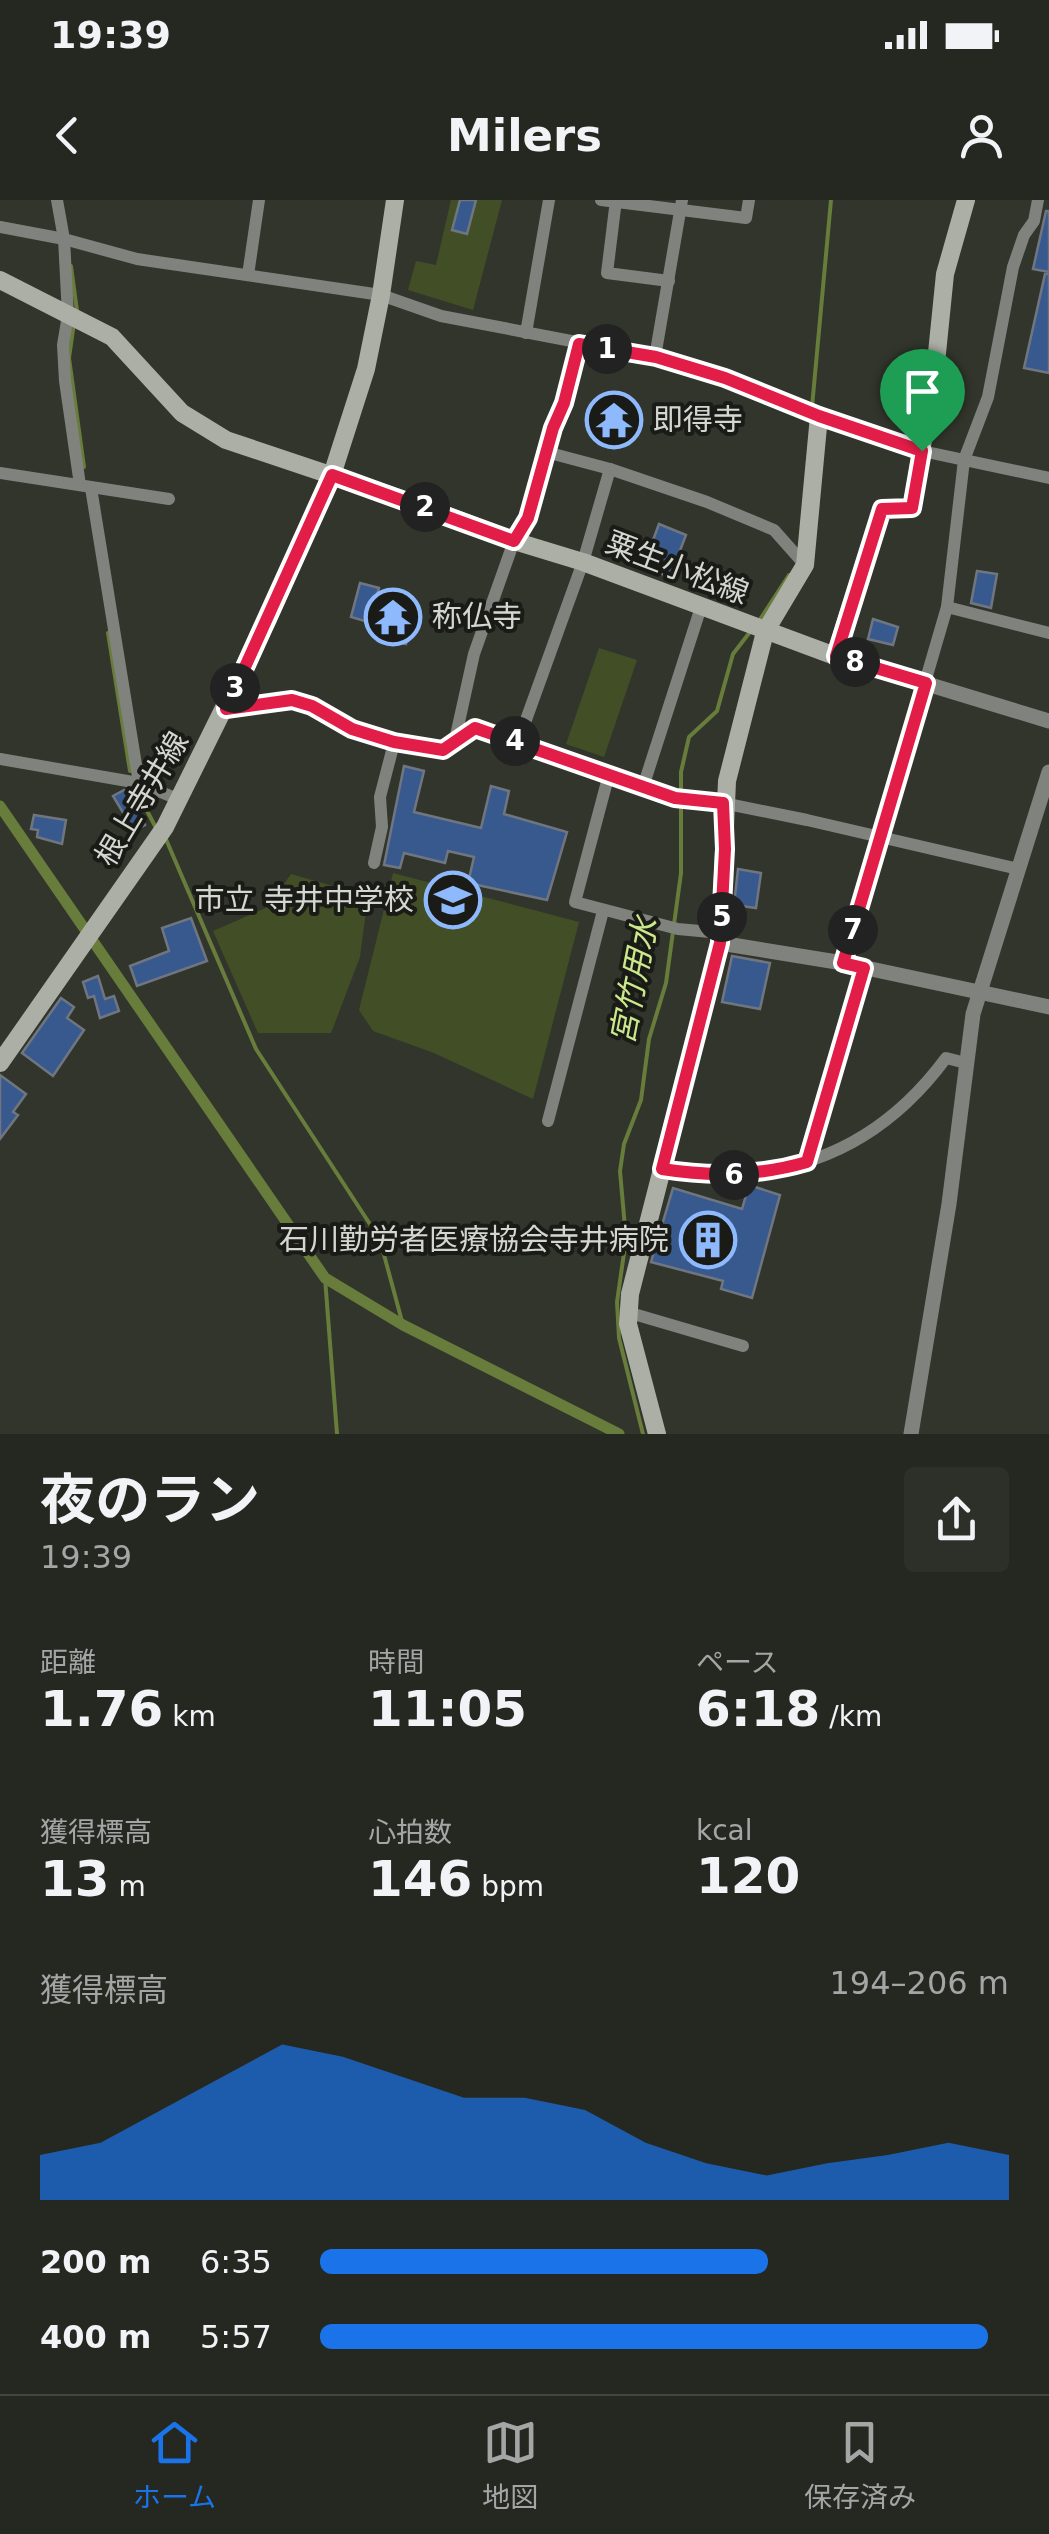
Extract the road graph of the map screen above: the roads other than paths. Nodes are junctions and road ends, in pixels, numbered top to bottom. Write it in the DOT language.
graph roads {
  1 [pos="57,200"];
  2 [pos="259,200"];
  3 [pos="395,200"];
  4 [pos="549,200"];
  5 [pos="749,200"];
  6 [pos="966,200"];
  7 [pos="1038,200"];
  8 [pos="611,201"];
  9 [pos="682,205"];
  10 [pos="0,227"];
  11 [pos="64,239"];
  12 [pos="248,275"];
  13 [pos="0,280"];
  14 [pos="669,281"];
  15 [pos="382,296"];
  16 [pos="68,316"];
  17 [pos="526,333"];
  18 [pos="579,344"];
  19 [pos="656,357"];
  20 [pos="819,416"];
  21 [pos="922,451"];
  22 [pos="546,452"];
  23 [pos="964,460"];
  24 [pos="610,469"];
  25 [pos="0,473"];
  26 [pos="332,475"];
  27 [pos="1049,478"];
  28 [pos="86,486"];
  29 [pos="169,499"];
  30 [pos="514,541"];
  31 [pos="583,562"];
  32 [pos="805,565"];
  33 [pos="701,607"];
  34 [pos="948,607"];
  35 [pos="757,629"];
  36 [pos="1049,633"];
  37 [pos="836,656"];
  38 [pos="926,683"];
  39 [pos="226,709"];
  40 [pos="1049,721"];
  41 [pos="454,740"];
  42 [pos="394,742"];
  43 [pos="518,742"];
  44 [pos="0,759"];
  45 [pos="1049,772"];
  46 [pos="609,774"];
  47 [pos="139,783"];
  48 [pos="643,787"];
  49 [pos="180,800"];
  50 [pos="723,803"];
  51 [pos="880,839"];
  52 [pos="374,862"];
  53 [pos="1018,870"];
  54 [pos="603,911"];
  55 [pos="720,938"];
  56 [pos="843,963"];
  57 [pos="864,968"];
  58 [pos="978,992"];
  59 [pos="1049,1007"];
  60 [pos="966,1063"];
  61 [pos="0,1064"];
  62 [pos="548,1121"];
  63 [pos="807,1162"];
  64 [pos="662,1169"];
  65 [pos="627,1312"];
  66 [pos="744,1346"];
  67 [pos="657,1434"];
  68 [pos="911,1434"];
  1 -- 11 [label="street"];
  2 -- 12 [label="street"];
  3 -- 15 [label="main road, 根上寺井線"];
  4 -- 17 [label="street"];
  5 -- 9 [label="street"];
  6 -- 21 [label="main road"];
  7 -- 23 [label="street"];
  8 -- 9 [label="street"];
  8 -- 14 [label="street"];
  9 -- 14 [label="street"];
  10 -- 11 [label="street"];
  11 -- 12 [label="street"];
  11 -- 16 [label="street"];
  12 -- 15 [label="street"];
  13 -- 16 [label="main road, 粟生小松線"];
  14 -- 19 [label="street"];
  15 -- 17 [label="street"];
  15 -- 26 [label="main road, 根上寺井線"];
  16 -- 26 [label="main road, 粟生小松線"];
  16 -- 28 [label="street"];
  17 -- 18 [label="street"];
  18 -- 19 [label="street"];
  18 -- 22 [label="street"];
  19 -- 20 [label="street"];
  20 -- 21 [label="main road"];
  20 -- 32 [label="main road"];
  21 -- 23 [label="street"];
  21 -- 37 [label="main road"];
  22 -- 24 [label="street"];
  22 -- 30 [label="street"];
  23 -- 27 [label="street"];
  23 -- 34 [label="street"];
  24 -- 31 [label="street"];
  24 -- 32 [label="street"];
  25 -- 28 [label="street"];
  26 -- 30 [label="main road, 粟生小松線"];
  26 -- 39 [label="main road, 根上寺井線"];
  28 -- 29 [label="street"];
  28 -- 47 [label="street"];
  30 -- 31 [label="main road, 粟生小松線"];
  30 -- 41 [label="street"];
  31 -- 33 [label="main road, 粟生小松線"];
  31 -- 43 [label="street"];
  32 -- 35 [label="main road"];
  33 -- 35 [label="main road, 粟生小松線"];
  33 -- 48 [label="street"];
  34 -- 36 [label="street"];
  34 -- 38 [label="street"];
  35 -- 37 [label="main road"];
  35 -- 50 [label="main road, 粟生小松線"];
  37 -- 38 [label="street"];
  38 -- 40 [label="street"];
  38 -- 51 [label="street"];
  39 -- 42 [label="street"];
  39 -- 49 [label="main road, 根上寺井線"];
  41 -- 42 [label="street"];
  41 -- 43 [label="street"];
  42 -- 52 [label="street"];
  43 -- 46 [label="street"];
  44 -- 47 [label="street"];
  45 -- 53 [label="street"];
  46 -- 48 [label="street"];
  46 -- 54 [label="street"];
  47 -- 49 [label="street"];
  48 -- 50 [label="street"];
  49 -- 61 [label="main road, 根上寺井線"];
  50 -- 51 [label="street"];
  50 -- 55 [label="main road, 粟生小松線"];
  51 -- 53 [label="street"];
  51 -- 56 [label="street"];
  53 -- 58 [label="street"];
  54 -- 55 [label="street"];
  54 -- 62 [label="street"];
  55 -- 56 [label="street"];
  55 -- 64 [label="main road, 粟生小松線"];
  56 -- 57 [label="street"];
  57 -- 58 [label="street"];
  57 -- 63 [label="street"];
  58 -- 59 [label="street"];
  58 -- 60 [label="street"];
  60 -- 63 [label="street"];
  60 -- 68 [label="street"];
  63 -- 64 [label="street"];
  64 -- 65 [label="main road, 粟生小松線"];
  65 -- 66 [label="street"];
  65 -- 67 [label="main road, 粟生小松線"];
}
